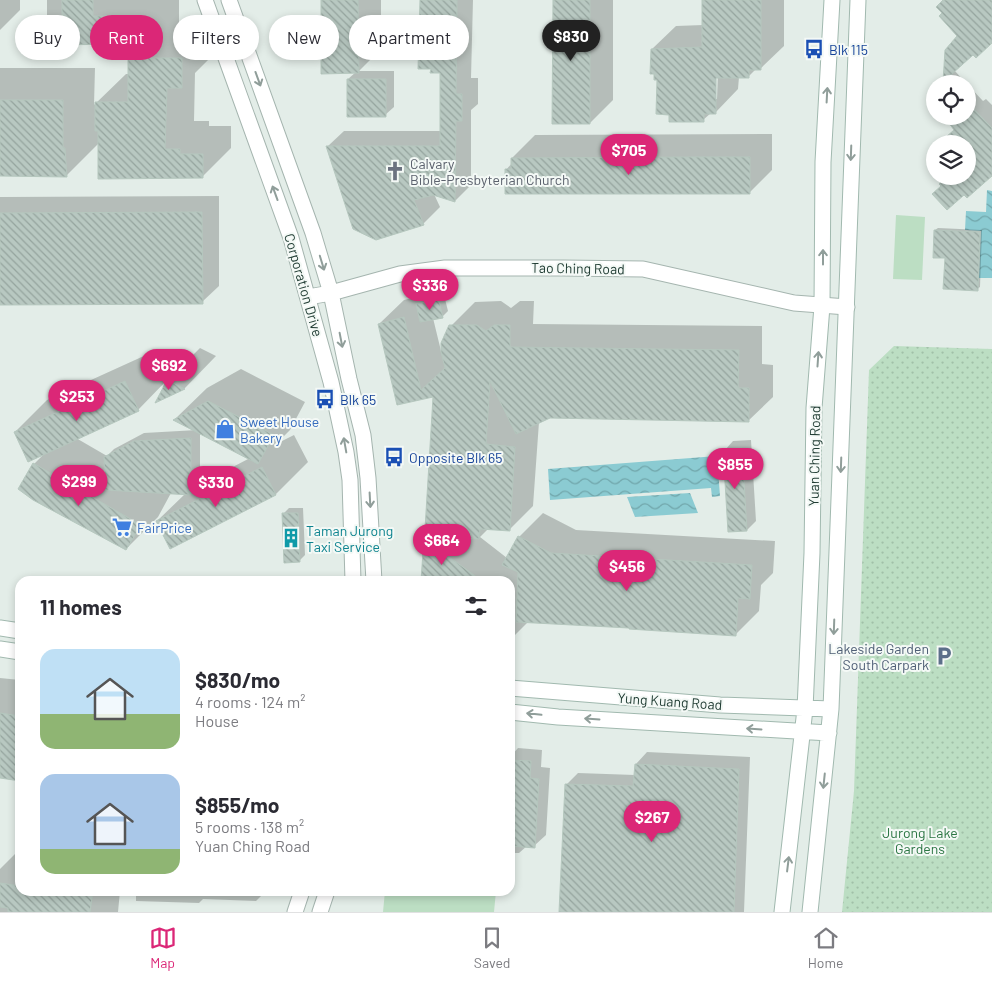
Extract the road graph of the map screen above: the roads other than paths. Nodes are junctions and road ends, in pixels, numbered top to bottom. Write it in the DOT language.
graph roads {
  1 [pos="205,0"];
  2 [pos="229,0"];
  3 [pos="832,0"];
  4 [pos="858,0"];
  5 [pos="331,293"];
  6 [pos="308,297"];
  7 [pos="822,306"];
  8 [pos="846,307"];
  9 [pos="353,576"];
  10 [pos="374,576"];
  11 [pos="0,628"];
  12 [pos="15,630"];
  13 [pos="0,649"];
  14 [pos="15,651"];
  15 [pos="515,688"];
  16 [pos="805,709"];
  17 [pos="831,709"];
  18 [pos="515,713"];
  19 [pos="803,732"];
  20 [pos="829,733"];
  21 [pos="300,896"];
  22 [pos="325,896"];
  23 [pos="295,912"];
  24 [pos="320,912"];
  25 [pos="782,912"];
  26 [pos="810,912"];
  6 -- 1 [label="street, Corporation Drive, one-way"];
  2 -- 5 [label="street, Corporation Drive, one-way"];
  7 -- 3 [label="street, Yuan Ching Road, one-way"];
  4 -- 8 [label="street, Yuan Ching Road, one-way"];
  5 -- 6 [label="street, Tao Ching Road"];
  5 -- 7 [label="street, Tao Ching Road"];
  5 -- 10 [label="street, Corporation Drive, one-way"];
  9 -- 6 [label="street, Corporation Drive, one-way"];
  7 -- 8 [label="street, Tao Ching Road"];
  16 -- 7 [label="street, Yuan Ching Road, one-way"];
  8 -- 17 [label="street, Yuan Ching Road, one-way"];
  11 -- 12 [label="street"];
  13 -- 14 [label="street"];
  15 -- 16 [label="street, Yung Kuang Road"];
  16 -- 17 [label="street, Yung Kuang Road"];
  16 -- 19 [label="street, Yuan Ching Road"];
  17 -- 20 [label="street, Yuan Ching Road"];
  19 -- 18 [label="street, Yung Kuang Road, one-way"];
  19 -- 20 [label="street, Yung Kuang Road"];
  25 -- 19 [label="street, Yuan Ching Road, one-way"];
  20 -- 26 [label="street, Yuan Ching Road, one-way"];
  21 -- 23 [label="street"];
  22 -- 24 [label="street"];
}
